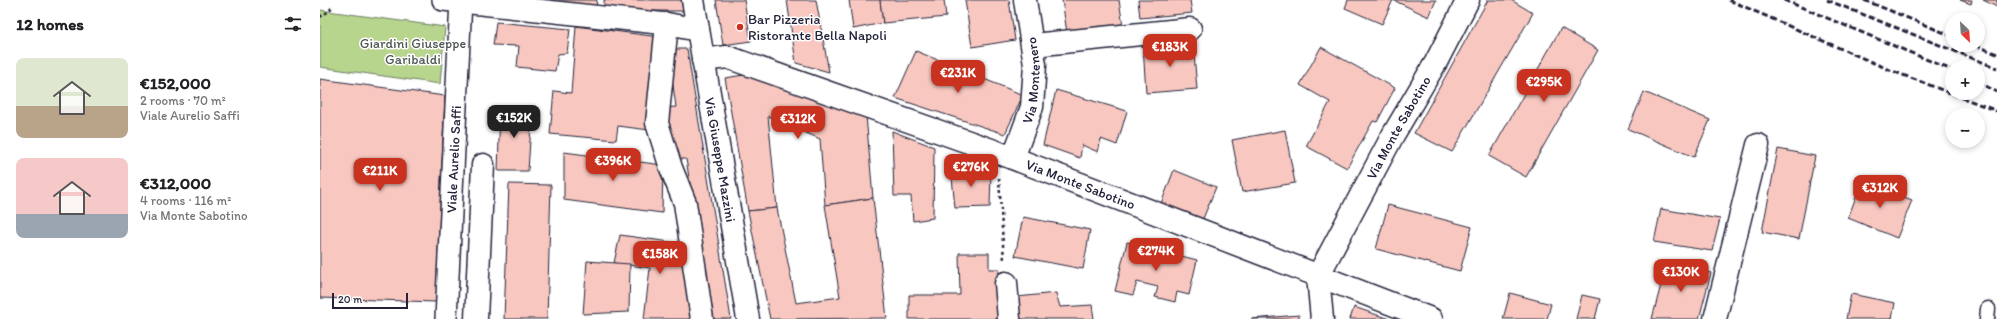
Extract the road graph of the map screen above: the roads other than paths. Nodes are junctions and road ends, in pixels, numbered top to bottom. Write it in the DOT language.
graph roads {
  1 [pos="693,0"];
  2 [pos="1025,0"];
  3 [pos="1468,0"];
  4 [pos="455,1"];
  5 [pos="667,24"];
  6 [pos="1190,29"];
  7 [pos="698,30"];
  8 [pos="1033,45"];
  9 [pos="703,60"];
  10 [pos="1758,145"];
  11 [pos="1005,155"];
  12 [pos="483,165"];
  13 [pos="1318,276"];
  14 [pos="1006,283"];
  15 [pos="446,319"];
  16 [pos="476,319"];
  17 [pos="702,319"];
  18 [pos="748,319"];
  19 [pos="1009,319"];
  20 [pos="1322,319"];
  21 [pos="1431,319"];
  22 [pos="1715,319"];
  1 -- 7 [label="street, Via Giuseppe Mazzini"];
  2 -- 8 [label="street, Via Montenero"];
  3 -- 13 [label="street, Via Monte Sabotino"];
  4 -- 5 [label="street"];
  4 -- 15 [label="street, Viale Aurelio Saffi"];
  5 -- 7 [label="street"];
  5 -- 17 [label="street"];
  6 -- 8 [label="street"];
  7 -- 9 [label="street, Via Giuseppe Mazzini"];
  8 -- 11 [label="street, Via Montenero"];
  9 -- 11 [label="street, Via Monte Sabotino"];
  9 -- 18 [label="street, Via Giuseppe Mazzini"];
  10 -- 22 [label="street"];
  11 -- 13 [label="street, Via Monte Sabotino"];
  12 -- 16 [label="street"];
  13 -- 20 [label="street"];
  13 -- 21 [label="street, Via Monte Sabotino"];
  14 -- 19 [label="street"];
}
